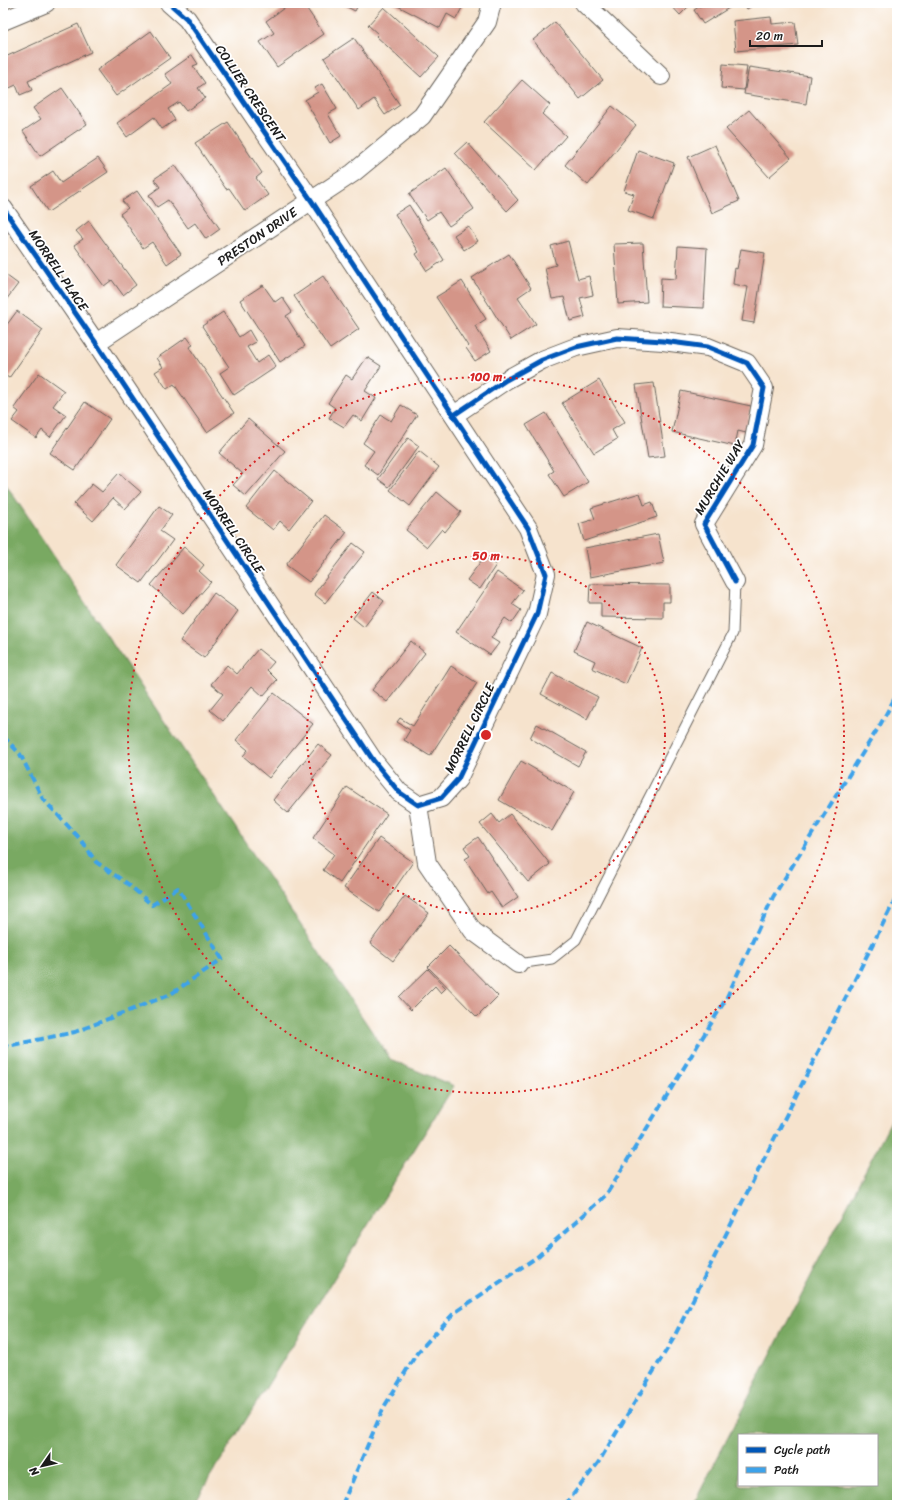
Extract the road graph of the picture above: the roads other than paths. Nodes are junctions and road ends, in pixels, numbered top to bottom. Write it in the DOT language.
graph roads {
  1 [pos="46,3"];
  2 [pos="168,3"];
  3 [pos="492,3"];
  4 [pos="584,3"];
  5 [pos="3,21"];
  6 [pos="661,76"];
  7 [pos="311,200"];
  8 [pos="3,208"];
  9 [pos="96,343"];
  10 [pos="454,415"];
  11 [pos="735,582"];
  12 [pos="418,805"];
  13 [pos="518,964"];
  1 -- 5 [label="street"];
  2 -- 7 [label="street, COLLIER CRESCENT"];
  3 -- 7 [label="street, PRESTON DRIVE"];
  4 -- 6 [label="street"];
  7 -- 9 [label="street, PRESTON DRIVE"];
  7 -- 10 [label="street, MORRELL CIRCLE"];
  8 -- 9 [label="street, MORRELL PLACE"];
  9 -- 12 [label="street, MORRELL CIRCLE"];
  10 -- 11 [label="street, MURCHIE WAY"];
  10 -- 12 [label="street, MORRELL CIRCLE"];
  11 -- 13 [label="lane"];
  12 -- 13 [label="street"];
}
